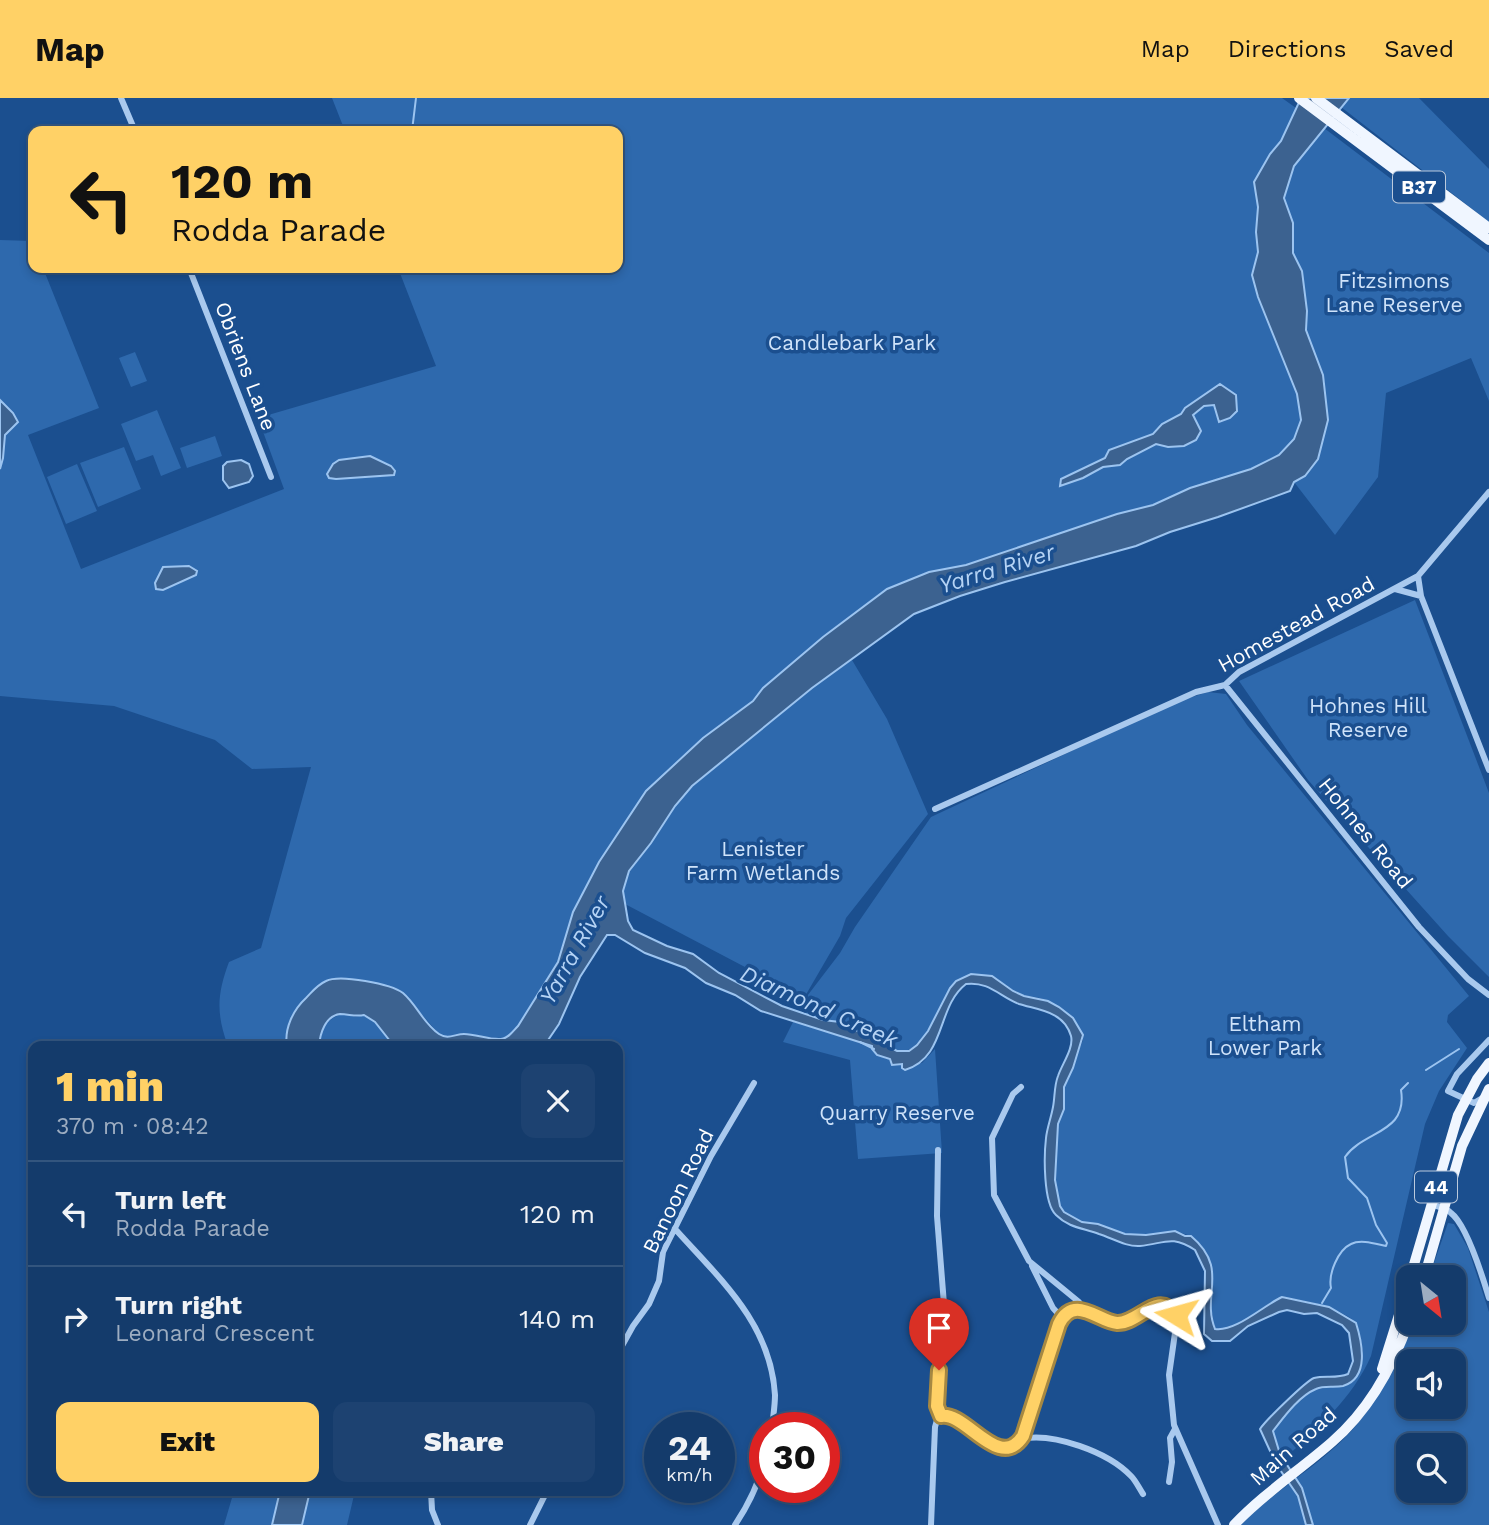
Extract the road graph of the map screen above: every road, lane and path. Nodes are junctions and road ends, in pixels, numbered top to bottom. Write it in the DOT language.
graph roads {
  1 [pos="121,98"];
  2 [pos="1298,98"];
  3 [pos="1316,98"];
  4 [pos="133,126"];
  5 [pos="1352,131"];
  6 [pos="1489,228"];
  7 [pos="1489,240"];
  8 [pos="191,273"];
  9 [pos="271,477"];
  10 [pos="1489,492"];
  11 [pos="1418,576"];
  12 [pos="1395,589"];
  13 [pos="1421,596"];
  14 [pos="1225,685"];
  15 [pos="1489,770"];
  16 [pos="935,809"];
  17 [pos="1489,995"];
  18 [pos="1489,1040"];
  19 [pos="1489,1063"];
  20 [pos="754,1083"];
  21 [pos="1021,1087"];
  22 [pos="1486,1093"];
  23 [pos="1465,1099"];
  24 [pos="938,1150"];
  25 [pos="1431,1204"];
  26 [pos="1443,1208"];
  27 [pos="676,1230"];
  28 [pos="1030,1261"];
  29 [pos="1414,1265"];
  30 [pos="1428,1265"];
  31 [pos="1489,1298"];
  32 [pos="1083,1310"];
  33 [pos="1062,1318"];
  34 [pos="1396,1324"];
  35 [pos="1403,1335"];
  36 [pos="623,1345"];
  37 [pos="1374,1393"];
  38 [pos="773,1412"];
  39 [pos="941,1416"];
  40 [pos="1175,1429"];
  41 [pos="1022,1438"];
  42 [pos="1169,1482"];
  43 [pos="1143,1494"];
  44 [pos="431,1496"];
  45 [pos="544,1496"];
  46 [pos="749,1503"];
  47 [pos="438,1525"];
  48 [pos="530,1525"];
  49 [pos="735,1525"];
  50 [pos="930,1525"];
  51 [pos="1218,1525"];
  52 [pos="1234,1525"];
  1 -- 4 [label="street"];
  2 -- 5 [label="main road, B37"];
  3 -- 5 [label="main road, B37"];
  5 -- 6 [label="main road, B37"];
  5 -- 7 [label="main road, B37"];
  8 -- 9 [label="street, Obriens Lane"];
  10 -- 11 [label="street, Homestead Road"];
  11 -- 12 [label="street, Homestead Road"];
  11 -- 13 [label="street"];
  12 -- 13 [label="street"];
  12 -- 14 [label="street, Homestead Road"];
  13 -- 15 [label="street"];
  14 -- 16 [label="street, Homestead Road"];
  14 -- 17 [label="street, Hohnes Road"];
  18 -- 23 [label="street"];
  19 -- 23 [label="main road, 44"];
  20 -- 27 [label="street, Banoon Road"];
  21 -- 28 [label="street"];
  22 -- 23 [label="street"];
  22 -- 26 [label="main road, 44"];
  23 -- 25 [label="main road, 44"];
  24 -- 39 [label="street"];
  25 -- 26 [label="street"];
  25 -- 29 [label="main road, 44"];
  26 -- 30 [label="main road, 44"];
  26 -- 31 [label="street"];
  27 -- 36 [label="street, Banoon Road"];
  27 -- 38 [label="street"];
  28 -- 32 [label="street"];
  28 -- 33 [label="street"];
  32 -- 33 [label="street"];
  32 -- 40 [label="street"];
  33 -- 41 [label="street"];
  34 -- 37 [label="main road, Main Road"];
  35 -- 37 [label="main road, Main Road"];
  37 -- 52 [label="main road, Main Road"];
  39 -- 41 [label="street"];
  39 -- 50 [label="street"];
  40 -- 42 [label="street"];
  40 -- 51 [label="street"];
  41 -- 43 [label="street"];
  44 -- 47 [label="street"];
  45 -- 48 [label="street"];
  46 -- 49 [label="street"];
}
